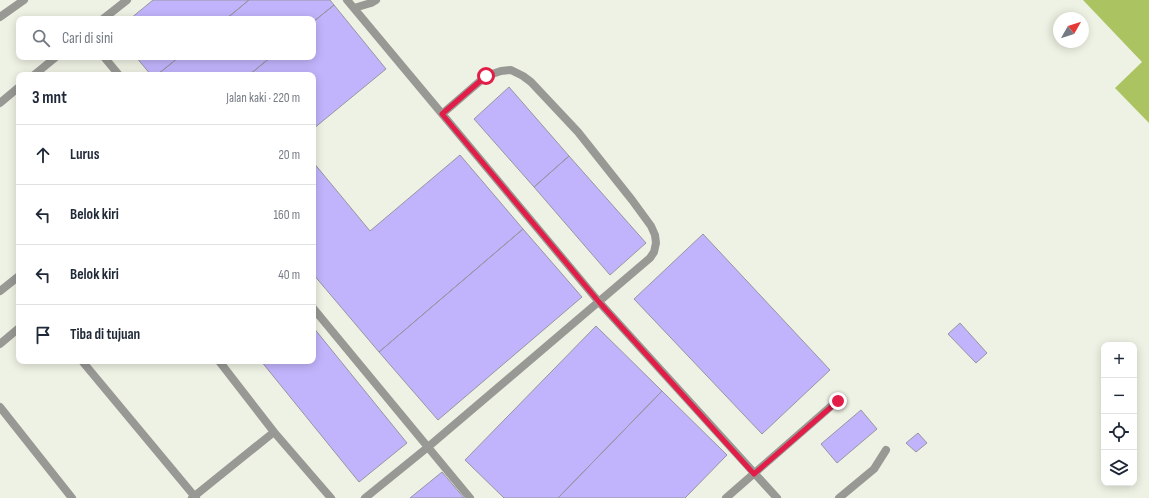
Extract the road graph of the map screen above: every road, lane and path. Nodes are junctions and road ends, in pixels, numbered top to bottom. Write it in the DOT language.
graph roads {
  1 [pos="24,0"];
  2 [pos="127,0"];
  3 [pos="347,0"];
  4 [pos="376,0"];
  5 [pos="354,8"];
  6 [pos="107,16"];
  7 [pos="0,17"];
  8 [pos="52,60"];
  9 [pos="106,60"];
  10 [pos="38,72"];
  11 [pos="116,72"];
  12 [pos="16,90"];
  13 [pos="0,103"];
  14 [pos="442,114"];
  15 [pos="16,278"];
  16 [pos="0,291"];
  17 [pos="599,302"];
  18 [pos="316,312"];
  19 [pos="16,331"];
  20 [pos="0,344"];
  21 [pos="84,364"];
  22 [pos="221,364"];
  23 [pos="838,401"];
  24 [pos="0,407"];
  25 [pos="274,432"];
  26 [pos="428,447"];
  27 [pos="886,450"];
  28 [pos="754,474"];
  29 [pos="72,498"];
  30 [pos="194,498"];
  31 [pos="331,498"];
  32 [pos="365,498"];
  33 [pos="470,498"];
  34 [pos="726,498"];
  35 [pos="777,498"];
  36 [pos="839,498"];
  1 -- 7 [label="lane"];
  2 -- 6 [label="lane"];
  3 -- 5 [label="lane"];
  4 -- 5 [label="lane"];
  5 -- 14 [label="lane"];
  8 -- 10 [label="lane"];
  9 -- 11 [label="lane"];
  12 -- 13 [label="lane"];
  14 -- 17 [label="lane"];
  14 -- 17 [label="lane"];
  15 -- 16 [label="lane"];
  17 -- 26 [label="lane"];
  17 -- 28 [label="lane"];
  18 -- 26 [label="lane"];
  19 -- 20 [label="lane"];
  21 -- 30 [label="lane"];
  22 -- 25 [label="lane"];
  23 -- 28 [label="lane"];
  24 -- 29 [label="lane"];
  25 -- 30 [label="lane"];
  25 -- 31 [label="lane"];
  26 -- 32 [label="lane"];
  26 -- 33 [label="lane"];
  27 -- 36 [label="lane"];
  28 -- 34 [label="lane"];
  28 -- 35 [label="lane"];
}
